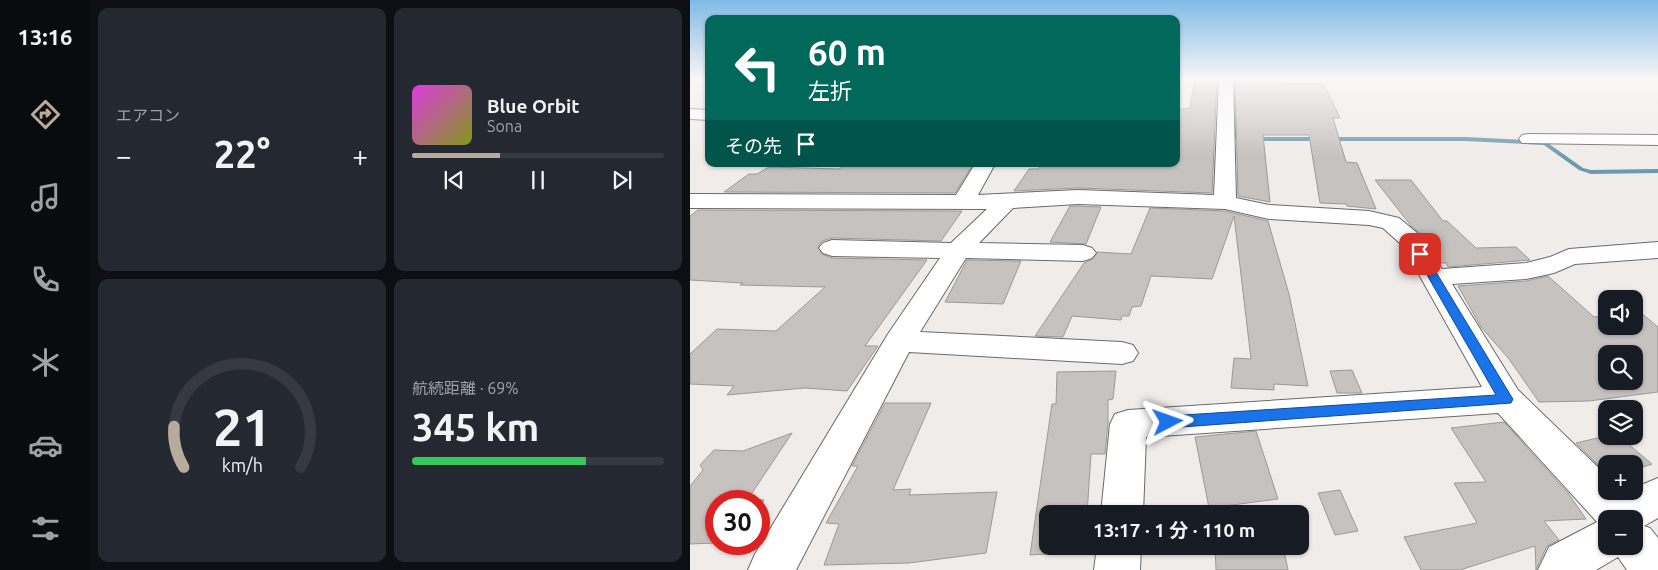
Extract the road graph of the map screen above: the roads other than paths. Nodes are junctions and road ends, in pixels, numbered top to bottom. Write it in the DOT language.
graph roads {
  1 [pos="1226,105"];
  2 [pos="690,114"];
  3 [pos="705,115"];
  4 [pos="1528,139"];
  5 [pos="1658,140"];
  6 [pos="983,167"];
  7 [pos="690,201"];
  8 [pos="963,202"];
  9 [pos="1007,202"];
  10 [pos="1225,202"];
  11 [pos="832,248"];
  12 [pos="959,249"];
  13 [pos="1658,250"];
  14 [pos="1083,253"];
  15 [pos="1434,278"];
  16 [pos="899,341"];
  17 [pos="1122,353"];
  18 [pos="1506,399"];
  19 [pos="1658,496"];
  20 [pos="1123,505"];
  21 [pos="1602,510"];
  22 [pos="1642,510"];
  23 [pos="1598,543"];
  24 [pos="1118,555"];
  25 [pos="1642,555"];
  26 [pos="771,570"];
  27 [pos="1117,570"];
  28 [pos="1561,570"];
  29 [pos="1656,570"];
  1 -- 10 [label="street"];
  2 -- 3 [label="street"];
  4 -- 5 [label="street"];
  6 -- 8 [label="street"];
  7 -- 8 [label="street"];
  8 -- 9 [label="street"];
  9 -- 10 [label="street"];
  9 -- 12 [label="street"];
  10 -- 15 [label="street"];
  11 -- 12 [label="street"];
  12 -- 14 [label="street"];
  12 -- 16 [label="street"];
  13 -- 15 [label="street"];
  15 -- 18 [label="street"];
  16 -- 17 [label="street"];
  16 -- 26 [label="street"];
  18 -- 20 [label="street"];
  18 -- 21 [label="street"];
  19 -- 22 [label="street"];
  23 -- 28 [label="street"];
  24 -- 27 [label="street"];
  25 -- 29 [label="street"];
}
